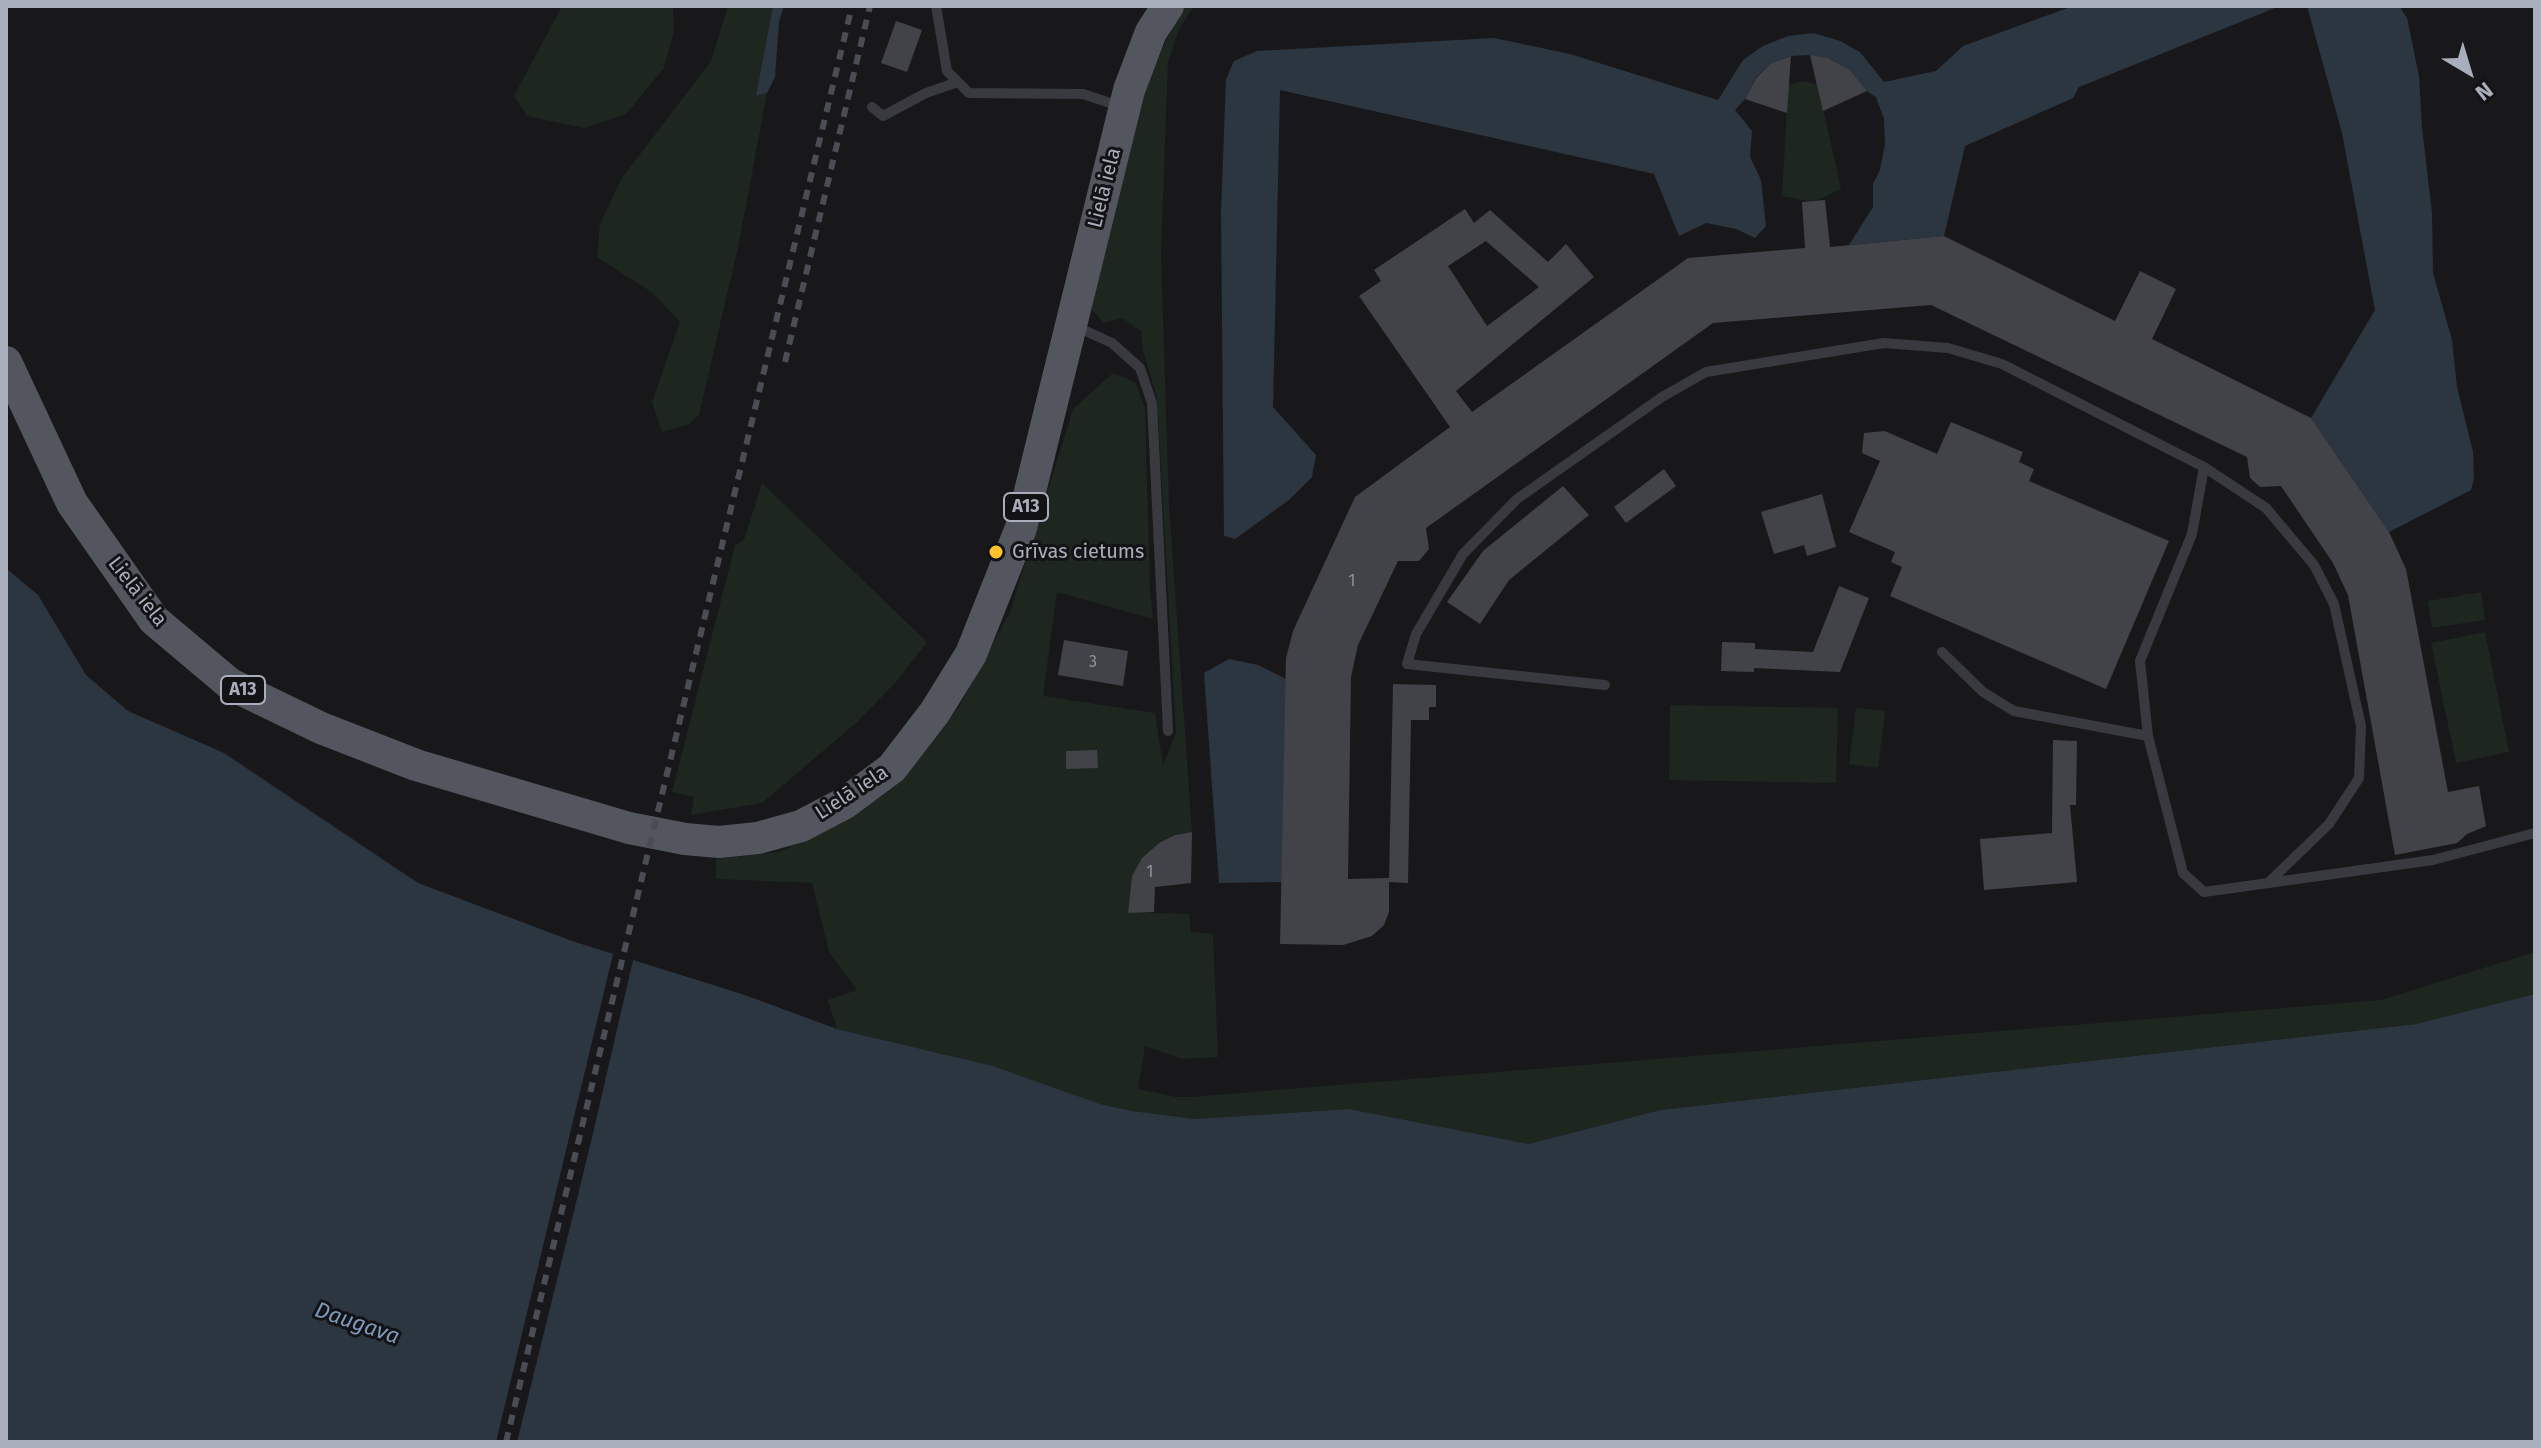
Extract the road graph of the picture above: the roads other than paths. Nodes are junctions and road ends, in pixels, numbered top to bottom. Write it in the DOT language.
graph roads {
  1 [pos="936,6"];
  2 [pos="1168,6"];
  3 [pos="958,82"];
  4 [pos="872,107"];
  5 [pos="1124,107"];
  6 [pos="1071,324"];
  7 [pos="6,362"];
  8 [pos="2204,467"];
  9 [pos="1942,652"];
  10 [pos="1605,685"];
  11 [pos="1168,731"];
  12 [pos="2148,736"];
  13 [pos="2535,833"];
  14 [pos="2269,882"];
  1 -- 3 [label="lane"];
  2 -- 5 [label="main road, Lielā iela / A13"];
  3 -- 4 [label="lane"];
  3 -- 5 [label="lane"];
  5 -- 6 [label="main road, Lielā iela / A13"];
  6 -- 7 [label="main road, Lielā iela / A13"];
  6 -- 11 [label="lane"];
  8 -- 10 [label="lane"];
  8 -- 12 [label="lane"];
  8 -- 14 [label="lane"];
  9 -- 12 [label="lane"];
  12 -- 14 [label="lane"];
  13 -- 14 [label="lane"];
}
